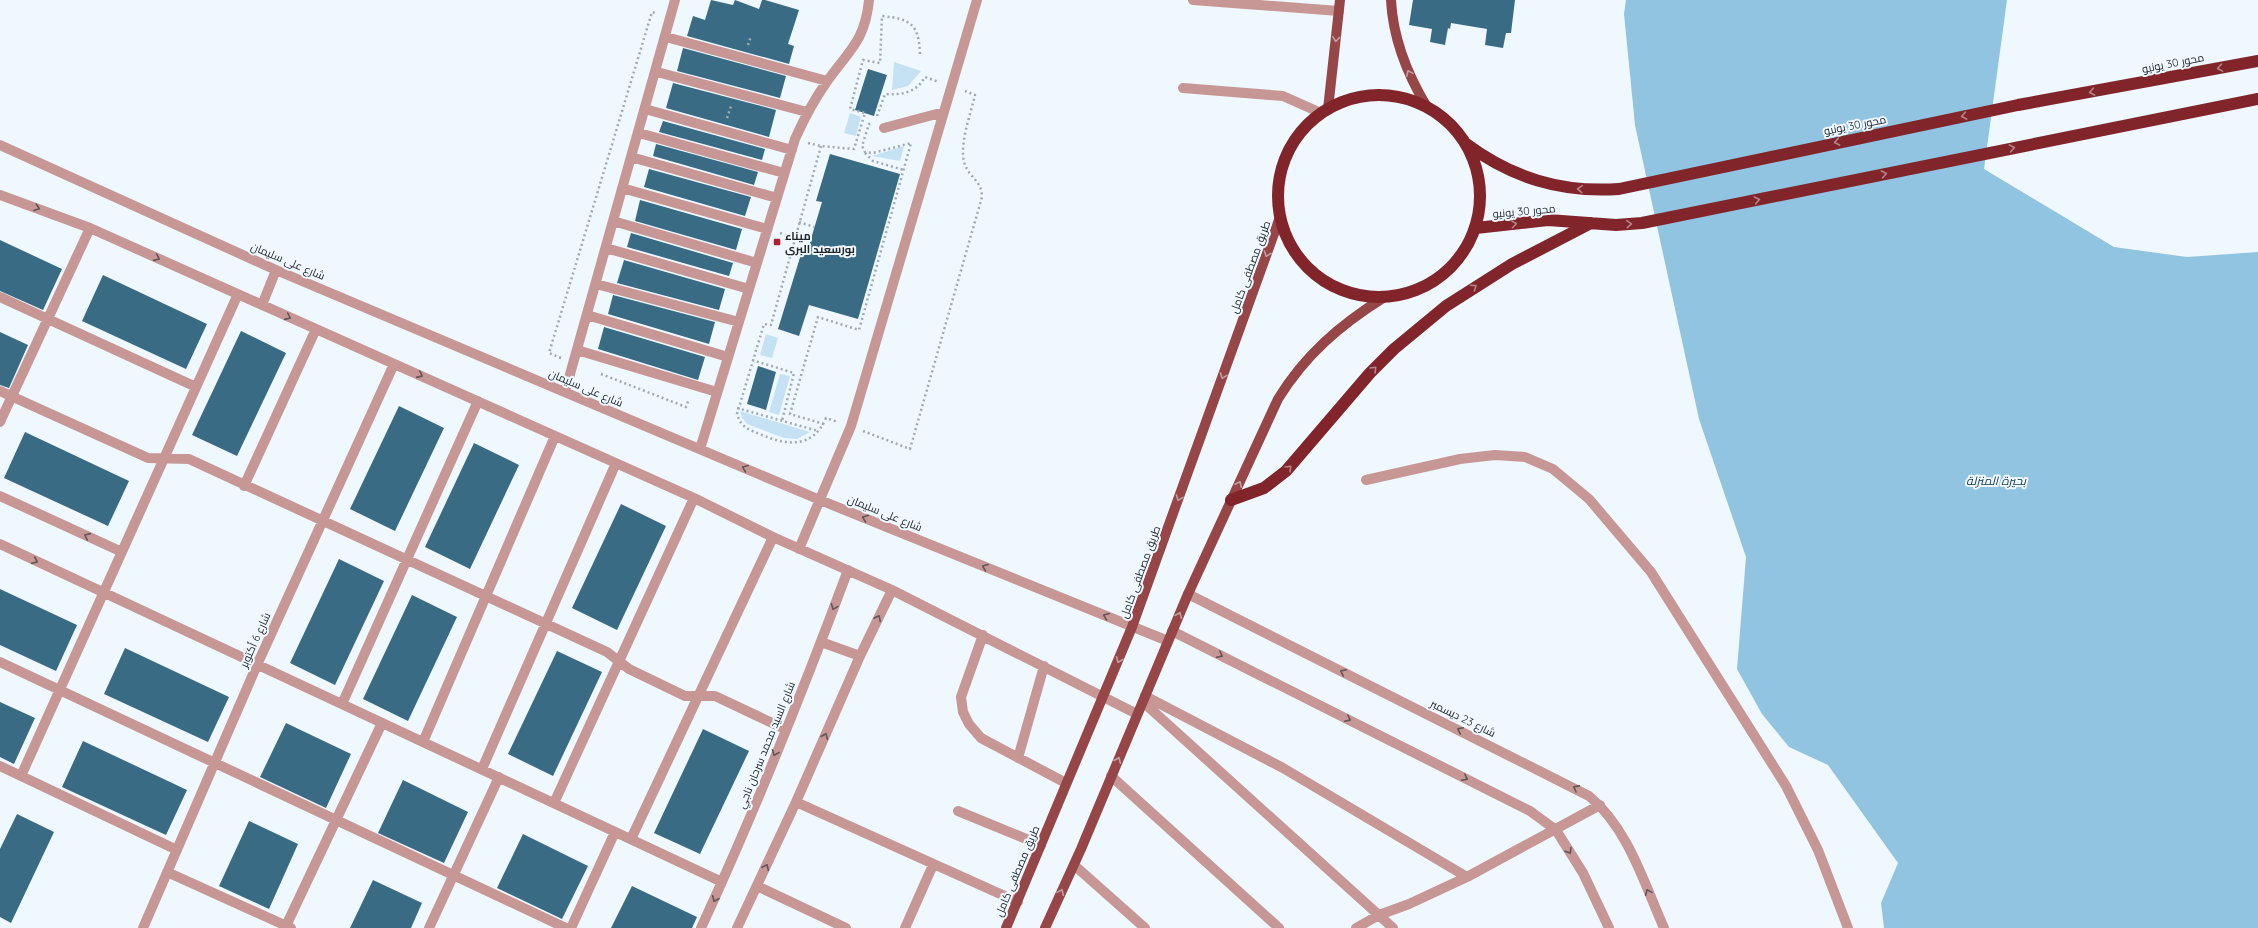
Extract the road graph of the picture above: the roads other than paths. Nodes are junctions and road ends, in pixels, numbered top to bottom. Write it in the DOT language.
graph roads {
  1 [pos="675,0"];
  2 [pos="869,0"];
  3 [pos="977,0"];
  4 [pos="1193,0"];
  5 [pos="1340,0"];
  6 [pos="1391,0"];
  7 [pos="1220,1"];
  8 [pos="1339,11"];
  9 [pos="666,37"];
  10 [pos="2258,61"];
  11 [pos="657,72"];
  12 [pos="827,81"];
  13 [pos="1183,88"];
  14 [pos="2258,99"];
  15 [pos="1427,107"];
  16 [pos="645,109"];
  17 [pos="1324,111"];
  18 [pos="807,112"];
  19 [pos="944,112"];
  20 [pos="884,128"];
  21 [pos="639,133"];
  22 [pos="1466,143"];
  23 [pos="0,145"];
  24 [pos="792,150"];
  25 [pos="631,157"];
  26 [pos="784,173"];
  27 [pos="622,188"];
  28 [pos="0,195"];
  29 [pos="777,198"];
  30 [pos="1280,217"];
  31 [pos="613,221"];
  32 [pos="1591,223"];
  33 [pos="90,228"];
  34 [pos="1476,228"];
  35 [pos="767,229"];
  36 [pos="606,248"];
  37 [pos="757,263"];
  38 [pos="276,270"];
  39 [pos="596,284"];
  40 [pos="749,289"];
  41 [pos="238,294"];
  42 [pos="0,297"];
  43 [pos="1383,298"];
  44 [pos="262,305"];
  45 [pos="587,315"];
  46 [pos="48,318"];
  47 [pos="739,322"];
  48 [pos="316,329"];
  49 [pos="577,350"];
  50 [pos="728,357"];
  51 [pos="394,364"];
  52 [pos="196,387"];
  53 [pos="0,391"];
  54 [pos="565,392"];
  55 [pos="717,392"];
  56 [pos="12,396"];
  57 [pos="478,401"];
  58 [pos="0,422"];
  59 [pos="555,436"];
  60 [pos="700,449"];
  61 [pos="164,460"];
  62 [pos="616,463"];
  63 [pos="1366,480"];
  64 [pos="244,486"];
  65 [pos="0,496"];
  66 [pos="694,498"];
  67 [pos="820,500"];
  68 [pos="1232,500"];
  69 [pos="322,521"];
  70 [pos="773,537"];
  71 [pos="0,544"];
  72 [pos="799,549"];
  73 [pos="122,552"];
  74 [pos="407,560"];
  75 [pos="848,570"];
  76 [pos="892,590"];
  77 [pos="104,593"];
  78 [pos="1188,594"];
  79 [pos="486,596"];
  80 [pos="546,623"];
  81 [pos="1132,627"];
  82 [pos="1172,631"];
  83 [pos="983,635"];
  84 [pos="1168,641"];
  85 [pos="821,642"];
  86 [pos="860,656"];
  87 [pos="619,661"];
  88 [pos="0,662"];
  89 [pos="257,664"];
  90 [pos="1044,666"];
  91 [pos="59,690"];
  92 [pos="699,696"];
  93 [pos="1104,697"];
  94 [pos="1144,699"];
  95 [pos="342,704"];
  96 [pos="1138,714"];
  97 [pos="382,723"];
  98 [pos="785,729"];
  99 [pos="423,742"];
  100 [pos="1018,758"];
  101 [pos="215,762"];
  102 [pos="0,766"];
  103 [pos="482,769"];
  104 [pos="21,776"];
  105 [pos="1111,776"];
  106 [pos="499,777"];
  107 [pos="1066,783"];
  108 [pos="796,802"];
  109 [pos="554,803"];
  110 [pos="1600,805"];
  111 [pos="958,811"];
  112 [pos="336,819"];
  113 [pos="1556,830"];
  114 [pos="615,832"];
  115 [pos="631,839"];
  116 [pos="1041,845"];
  117 [pos="177,850"];
  118 [pos="933,865"];
  119 [pos="1074,865"];
  120 [pos="167,872"];
  121 [pos="454,875"];
  122 [pos="1467,877"];
  123 [pos="722,882"];
  124 [pos="757,886"];
  125 [pos="1018,902"];
  126 [pos="1379,915"];
  127 [pos="288,927"];
  128 [pos="842,927"];
  129 [pos="143,928"];
  130 [pos="429,928"];
  131 [pos="566,928"];
  132 [pos="571,928"];
  133 [pos="701,928"];
  134 [pos="737,928"];
  135 [pos="905,928"];
  136 [pos="1006,928"];
  137 [pos="1045,928"];
  138 [pos="1145,928"];
  139 [pos="1279,928"];
  140 [pos="1356,928"];
  141 [pos="1393,928"];
  142 [pos="1609,928"];
  143 [pos="1664,928"];
  144 [pos="1848,928"];
  1 -- 9 [label="street"];
  2 -- 12 [label="street"];
  3 -- 19 [label="street"];
  4 -- 7 [label="street"];
  5 -- 8 [label="main road"];
  15 -- 6 [label="main road, one-way"];
  7 -- 8 [label="street"];
  8 -- 17 [label="main road, one-way"];
  9 -- 11 [label="street"];
  9 -- 12 [label="street"];
  10 -- 22 [label="highway, محور 30 يونيو, one-way"];
  11 -- 16 [label="street"];
  11 -- 18 [label="street"];
  12 -- 18 [label="street"];
  13 -- 17 [label="street"];
  32 -- 14 [label="highway, محور 30 يونيو, one-way"];
  15 -- 17 [label="highway"];
  15 -- 22 [label="highway"];
  16 -- 21 [label="street"];
  16 -- 24 [label="street"];
  17 -- 30 [label="highway"];
  18 -- 24 [label="street"];
  19 -- 20 [label="street"];
  19 -- 67 [label="street"];
  21 -- 25 [label="street"];
  21 -- 26 [label="street"];
  22 -- 34 [label="highway"];
  23 -- 38 [label="street, شارع على سليمان"];
  24 -- 26 [label="street"];
  25 -- 27 [label="street"];
  25 -- 29 [label="street"];
  26 -- 29 [label="street"];
  27 -- 31 [label="street"];
  27 -- 35 [label="street"];
  28 -- 33 [label="street, one-way"];
  29 -- 35 [label="street"];
  30 -- 43 [label="highway"];
  30 -- 81 [label="main road, طريق مصطفى كامل, one-way"];
  31 -- 36 [label="street"];
  31 -- 37 [label="street"];
  34 -- 32 [label="highway, محور 30 يونيو, one-way"];
  68 -- 32 [label="highway, one-way"];
  33 -- 41 [label="street, one-way"];
  33 -- 46 [label="street"];
  34 -- 43 [label="highway"];
  35 -- 37 [label="street"];
  36 -- 39 [label="street"];
  36 -- 40 [label="street"];
  37 -- 40 [label="street"];
  38 -- 44 [label="street"];
  38 -- 54 [label="street, شارع على سليمان"];
  39 -- 45 [label="street"];
  39 -- 47 [label="street"];
  40 -- 47 [label="street"];
  41 -- 44 [label="street"];
  41 -- 52 [label="street"];
  42 -- 46 [label="street"];
  68 -- 43 [label="main road, one-way"];
  44 -- 48 [label="street, one-way"];
  45 -- 49 [label="street"];
  45 -- 50 [label="street"];
  46 -- 52 [label="street"];
  46 -- 56 [label="street"];
  47 -- 50 [label="street"];
  48 -- 51 [label="street"];
  48 -- 64 [label="street"];
  49 -- 54 [label="street"];
  49 -- 55 [label="street"];
  50 -- 55 [label="street"];
  51 -- 57 [label="street, one-way"];
  51 -- 69 [label="street, شارع 6 أكتوبر"];
  52 -- 61 [label="street"];
  53 -- 56 [label="street"];
  54 -- 60 [label="street, شارع على سليمان"];
  55 -- 60 [label="street"];
  56 -- 58 [label="street"];
  56 -- 61 [label="street"];
  57 -- 59 [label="street"];
  57 -- 74 [label="street"];
  59 -- 62 [label="street"];
  59 -- 79 [label="street"];
  67 -- 60 [label="street, شارع على سليمان, one-way"];
  61 -- 64 [label="street"];
  61 -- 73 [label="street"];
  62 -- 66 [label="street"];
  62 -- 80 [label="street"];
  63 -- 144 [label="street"];
  64 -- 69 [label="street"];
  73 -- 65 [label="street, one-way"];
  66 -- 70 [label="street"];
  66 -- 87 [label="street"];
  67 -- 72 [label="street"];
  81 -- 67 [label="street, شارع على سليمان, one-way"];
  68 -- 78 [label="main road"];
  69 -- 74 [label="street"];
  69 -- 89 [label="street, شارع 6 أكتوبر"];
  70 -- 72 [label="street"];
  70 -- 92 [label="street"];
  71 -- 77 [label="street, one-way"];
  72 -- 75 [label="street"];
  73 -- 77 [label="street"];
  74 -- 79 [label="street"];
  74 -- 95 [label="street"];
  75 -- 76 [label="street"];
  75 -- 85 [label="street, شارع السيد محمد سرحان ناجي, one-way"];
  76 -- 83 [label="street"];
  86 -- 76 [label="street, one-way"];
  77 -- 89 [label="street"];
  77 -- 91 [label="street"];
  82 -- 78 [label="main road, one-way"];
  110 -- 78 [label="street, شارع 23 ديسمبر, one-way"];
  79 -- 80 [label="street"];
  79 -- 99 [label="street"];
  80 -- 87 [label="street"];
  80 -- 103 [label="street"];
  81 -- 84 [label="street, شارع على سليمان"];
  81 -- 93 [label="main road, طريق مصطفى كامل, one-way"];
  82 -- 84 [label="main road"];
  82 -- 113 [label="street, one-way"];
  83 -- 90 [label="street"];
  83 -- 100 [label="street"];
  84 -- 94 [label="main road"];
  85 -- 86 [label="street"];
  85 -- 98 [label="street, شارع السيد محمد سرحان ناجي"];
  108 -- 86 [label="street, one-way"];
  87 -- 92 [label="street"];
  87 -- 109 [label="street"];
  88 -- 91 [label="street"];
  89 -- 95 [label="street"];
  89 -- 101 [label="street, شارع 6 أكتوبر"];
  90 -- 93 [label="street"];
  90 -- 100 [label="street"];
  91 -- 101 [label="street"];
  91 -- 104 [label="street"];
  92 -- 98 [label="street"];
  92 -- 115 [label="street"];
  93 -- 96 [label="street"];
  93 -- 107 [label="main road, طريق مصطفى كامل"];
  94 -- 96 [label="main road"];
  94 -- 122 [label="street"];
  94 -- 126 [label="street"];
  95 -- 97 [label="street"];
  105 -- 96 [label="main road, one-way"];
  97 -- 99 [label="street"];
  97 -- 112 [label="street"];
  98 -- 123 [label="street, شارع السيد محمد سرحان ناجي, one-way"];
  99 -- 103 [label="street"];
  100 -- 107 [label="street"];
  101 -- 112 [label="street"];
  101 -- 117 [label="street, شارع 6 أكتوبر"];
  102 -- 104 [label="street"];
  103 -- 106 [label="street"];
  104 -- 117 [label="street"];
  105 -- 119 [label="main road"];
  105 -- 139 [label="street"];
  106 -- 109 [label="street"];
  106 -- 121 [label="street"];
  107 -- 116 [label="main road, طريق مصطفى كامل"];
  108 -- 118 [label="street"];
  124 -- 108 [label="street, one-way"];
  109 -- 114 [label="street"];
  110 -- 113 [label="street"];
  143 -- 110 [label="street, شارع 23 ديسمبر, one-way"];
  111 -- 116 [label="street"];
  112 -- 121 [label="street"];
  112 -- 127 [label="street"];
  113 -- 122 [label="street"];
  113 -- 142 [label="street, one-way"];
  114 -- 115 [label="street"];
  114 -- 132 [label="street"];
  115 -- 123 [label="street"];
  116 -- 125 [label="main road, طريق مصطفى كامل"];
  117 -- 120 [label="street, شارع 6 أكتوبر"];
  118 -- 125 [label="street"];
  118 -- 135 [label="street"];
  137 -- 119 [label="main road, one-way"];
  119 -- 138 [label="street"];
  120 -- 127 [label="street"];
  120 -- 129 [label="street, شارع 6 أكتوبر"];
  121 -- 130 [label="street"];
  121 -- 131 [label="street"];
  122 -- 126 [label="street"];
  123 -- 133 [label="street, شارع السيد محمد سرحان ناجي, one-way"];
  124 -- 128 [label="street"];
  124 -- 134 [label="street"];
  125 -- 136 [label="main road, طريق مصطفى كامل"];
  126 -- 140 [label="street"];
  126 -- 141 [label="street"];
}
